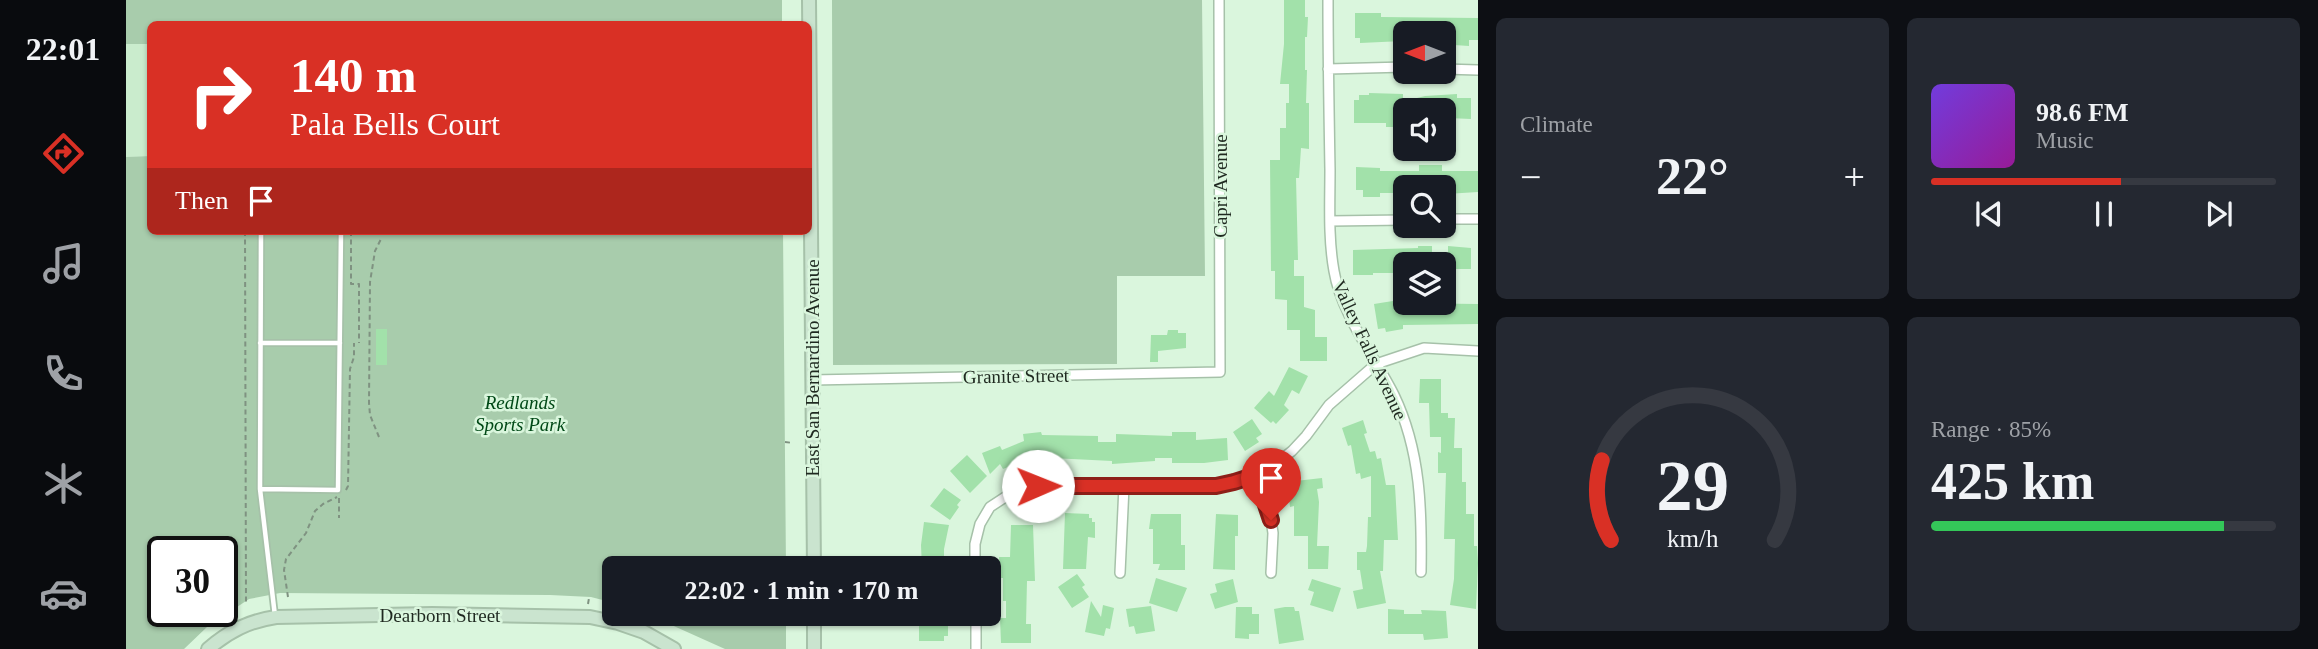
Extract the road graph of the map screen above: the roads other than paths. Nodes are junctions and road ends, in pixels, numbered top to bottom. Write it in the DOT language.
graph roads {
  1 [pos="809,0"];
  2 [pos="1219,0"];
  3 [pos="1328,0"];
  4 [pos="809,21"];
  5 [pos="1393,67"];
  6 [pos="1328,69"];
  7 [pos="1456,69"];
  8 [pos="1478,70"];
  9 [pos="1456,219"];
  10 [pos="1478,219"];
  11 [pos="1393,220"];
  12 [pos="1330,221"];
  13 [pos="261,235"];
  14 [pos="341,235"];
  15 [pos="811,235"];
  16 [pos="260,343"];
  17 [pos="340,343"];
  18 [pos="1478,351"];
  19 [pos="1376,363"];
  20 [pos="1220,372"];
  21 [pos="812,380"];
  22 [pos="1256,475"];
  23 [pos="1124,486"];
  24 [pos="260,489"];
  25 [pos="814,556"];
  26 [pos="975,556"];
  27 [pos="1421,572"];
  28 [pos="1120,573"];
  29 [pos="1271,573"];
  30 [pos="275,617"];
  31 [pos="814,626"];
  32 [pos="976,626"];
  33 [pos="208,649"];
  34 [pos="674,649"];
  35 [pos="814,649"];
  36 [pos="976,649"];
  1 -- 4 [label="street, East San Bernardino Avenue"];
  2 -- 20 [label="street, Capri Avenue"];
  3 -- 6 [label="street, Valley Falls Avenue"];
  5 -- 6 [label="street"];
  6 -- 12 [label="street, Valley Falls Avenue"];
  7 -- 8 [label="street"];
  9 -- 10 [label="street"];
  11 -- 12 [label="street"];
  12 -- 19 [label="street, Valley Falls Avenue"];
  13 -- 16 [label="lane"];
  14 -- 17 [label="lane"];
  15 -- 21 [label="street, East San Bernardino Avenue"];
  16 -- 17 [label="lane"];
  16 -- 24 [label="lane"];
  17 -- 24 [label="lane"];
  18 -- 19 [label="street"];
  19 -- 22 [label="street"];
  19 -- 27 [label="street, Valley Falls Avenue"];
  20 -- 21 [label="street, Granite Street"];
  21 -- 25 [label="street, East San Bernardino Avenue"];
  22 -- 23 [label="street"];
  22 -- 29 [label="street"];
  23 -- 26 [label="street"];
  23 -- 28 [label="street"];
  24 -- 30 [label="lane"];
  30 -- 33 [label="street, Dearborn Street"];
  30 -- 34 [label="street, Dearborn Street"];
  31 -- 35 [label="street"];
  32 -- 36 [label="street"];
}
